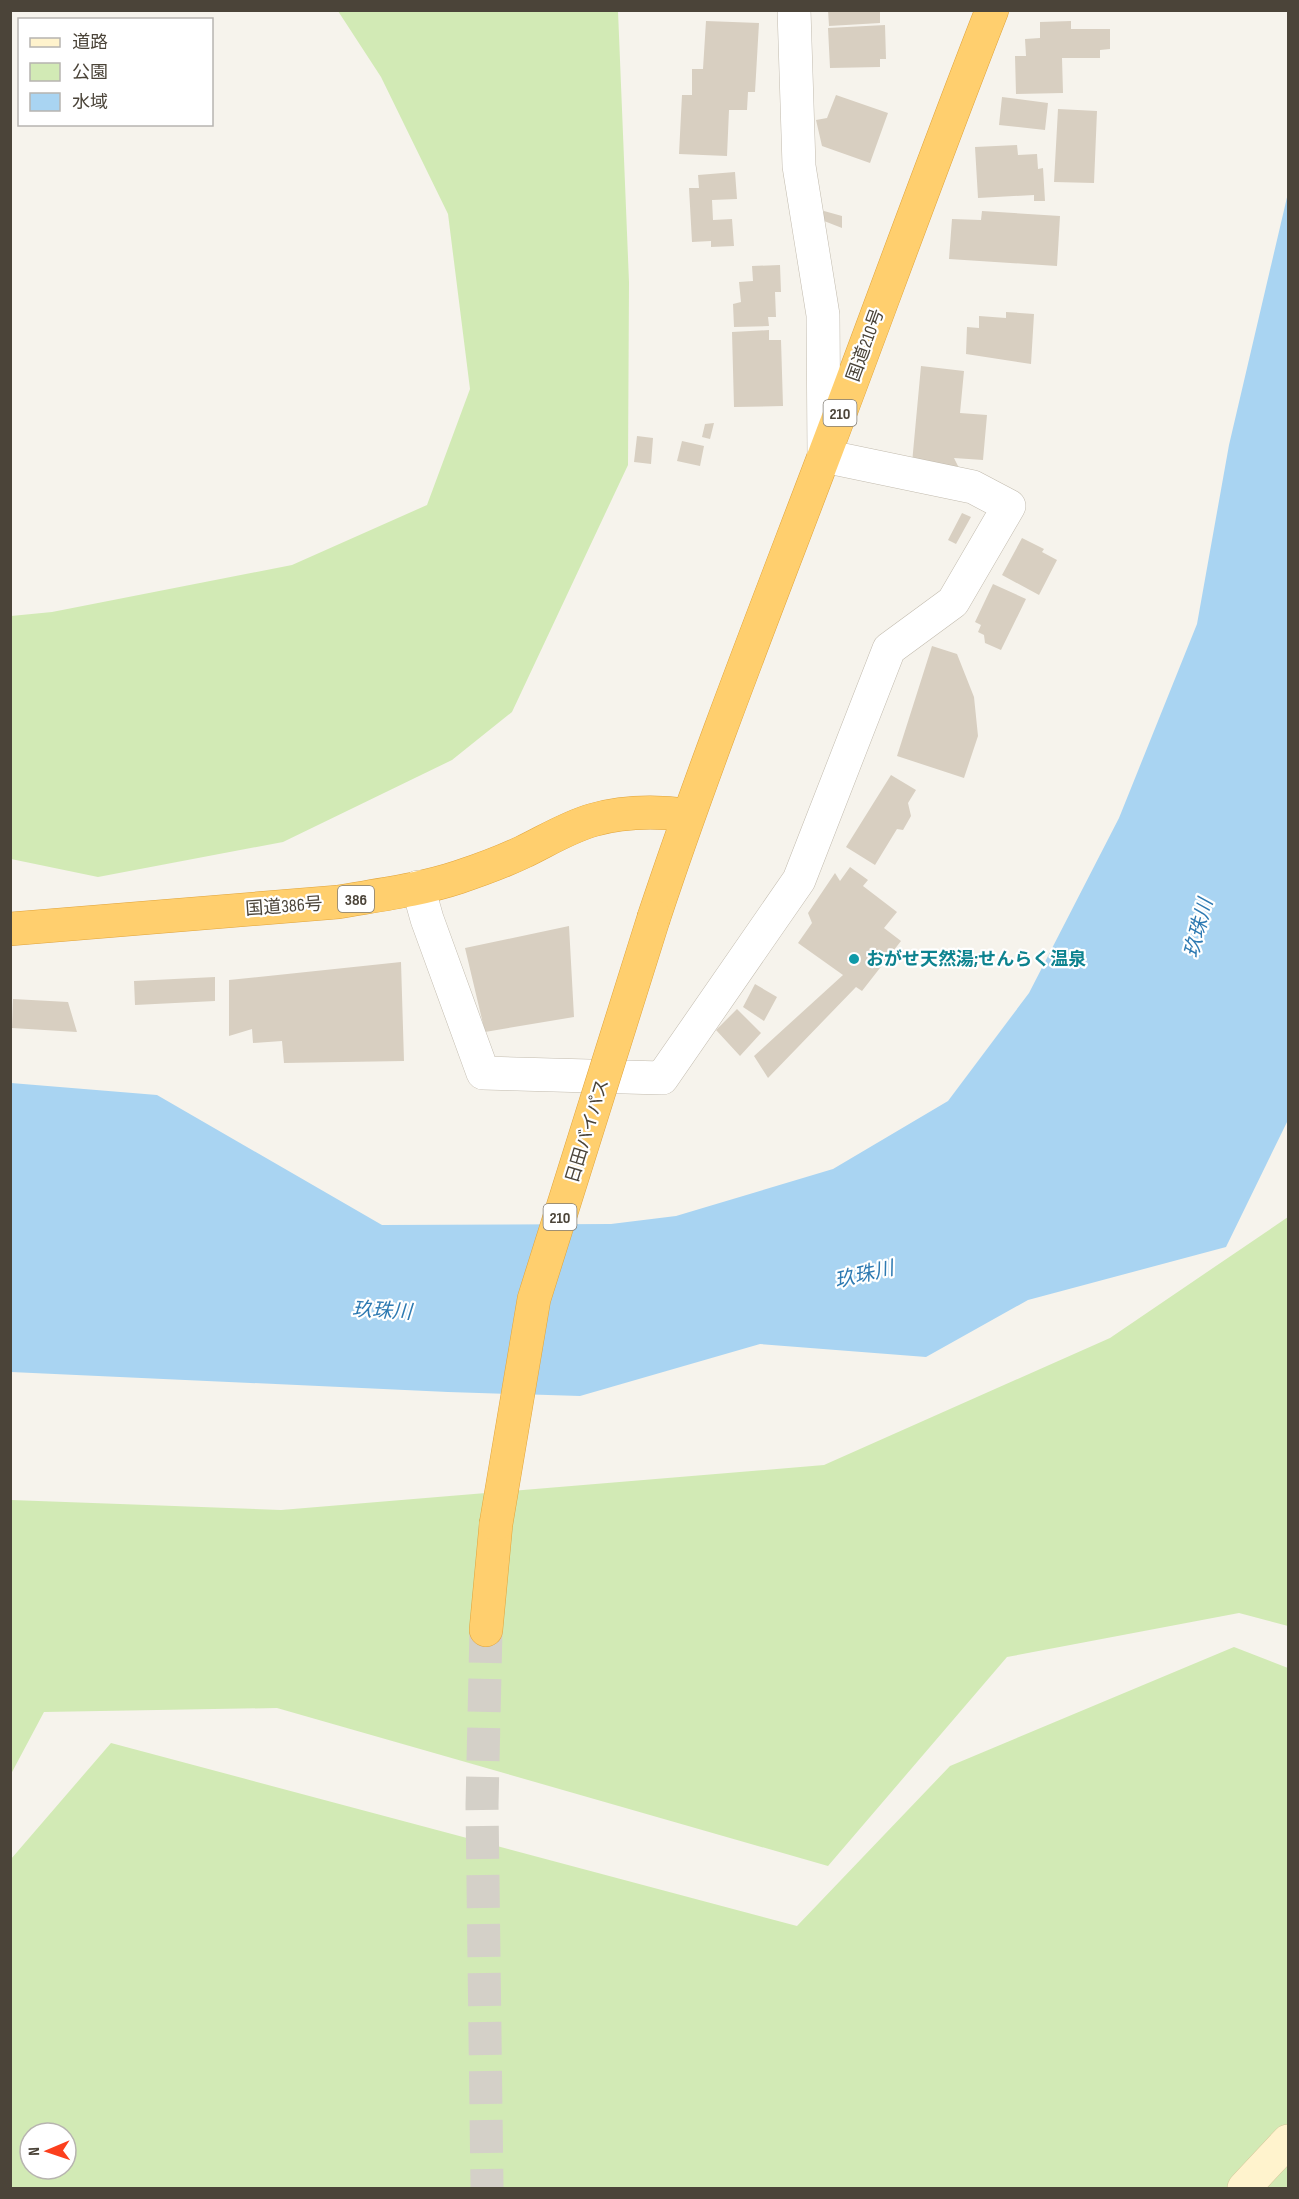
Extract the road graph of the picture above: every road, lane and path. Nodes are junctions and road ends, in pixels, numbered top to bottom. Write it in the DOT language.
graph roads {
  1 [pos="794,10"];
  2 [pos="992,10"];
  3 [pos="824,456"];
  4 [pos="688,815"];
  5 [pos="418,887"];
  6 [pos="10,929"];
  7 [pos="486,1630"];
  8 [pos="1288,2141"];
  9 [pos="1244,2188"];
  1 -- 3 [label="street"];
  2 -- 3 [label="highway, 国道210号 / 210"];
  3 -- 4 [label="highway, 国道210号 / 210"];
  3 -- 5 [label="street"];
  4 -- 5 [label="highway, 国道386号 / 386"];
  4 -- 7 [label="highway, 日田バイパス / 210, bridge"];
  5 -- 6 [label="highway, 国道386号 / 386"];
  8 -- 9 [label="main road"];
}
